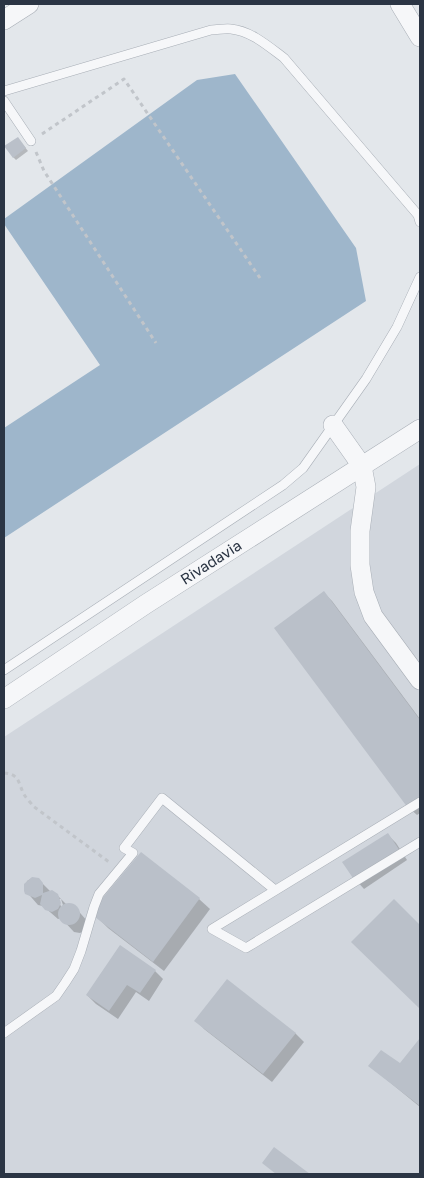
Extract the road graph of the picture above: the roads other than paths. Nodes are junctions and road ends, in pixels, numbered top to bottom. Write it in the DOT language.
graph roads {
  1 [pos="29,4"];
  2 [pos="400,4"];
  3 [pos="4,20"];
  4 [pos="420,37"];
  5 [pos="4,91"];
  6 [pos="4,101"];
  7 [pos="31,142"];
  8 [pos="420,222"];
  9 [pos="420,277"];
  10 [pos="333,424"];
  11 [pos="420,429"];
  12 [pos="362,466"];
  13 [pos="4,670"];
  14 [pos="420,680"];
  15 [pos="4,699"];
  16 [pos="420,802"];
  17 [pos="420,842"];
  18 [pos="275,890"];
  19 [pos="4,1034"];
  1 -- 3 [label="street"];
  2 -- 4 [label="street"];
  5 -- 8 [label="lane"];
  6 -- 7 [label="lane"];
  9 -- 10 [label="lane"];
  10 -- 12 [label="street"];
  10 -- 13 [label="lane"];
  11 -- 12 [label="street, Rivadavia"];
  12 -- 14 [label="street"];
  12 -- 15 [label="street, Rivadavia"];
  16 -- 18 [label="lane"];
  17 -- 18 [label="lane"];
  18 -- 19 [label="lane"];
}
